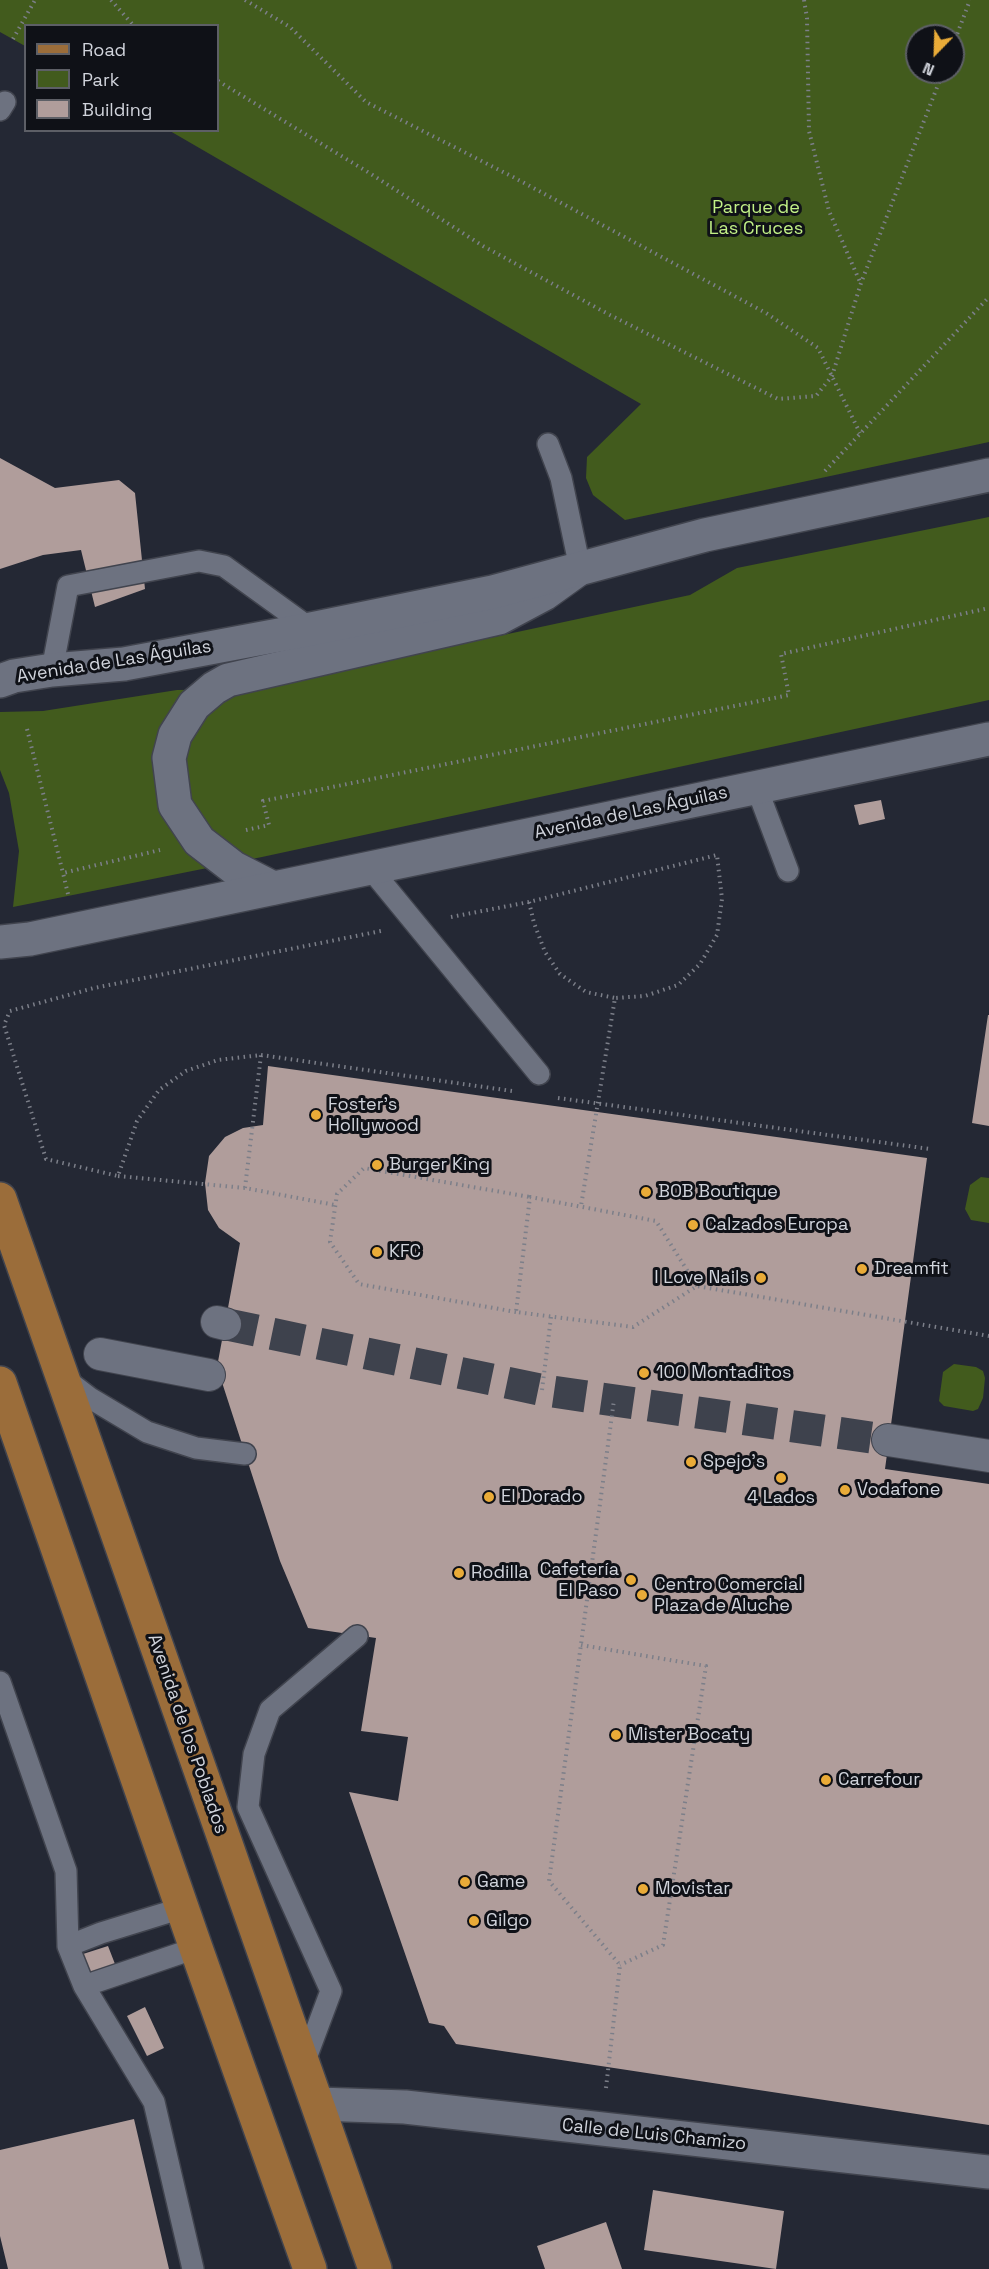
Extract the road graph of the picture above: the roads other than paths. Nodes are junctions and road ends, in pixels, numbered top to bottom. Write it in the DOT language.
graph roads {
  1 [pos="548,444"];
  2 [pos="989,475"];
  3 [pos="580,568"];
  4 [pos="311,629"];
  5 [pos="52,670"];
  6 [pos="0,681"];
  7 [pos="989,739"];
  8 [pos="756,786"];
  9 [pos="370,868"];
  10 [pos="788,871"];
  11 [pos="273,888"];
  12 [pos="0,942"];
  13 [pos="539,1074"];
  14 [pos="0,1198"];
  15 [pos="100,1354"];
  16 [pos="209,1375"];
  17 [pos="63,1377"];
  18 [pos="0,1383"];
  19 [pos="888,1440"];
  20 [pos="245,1454"];
  21 [pos="989,1456"];
  22 [pos="357,1636"];
  23 [pos="0,1682"];
  24 [pos="182,1908"];
  25 [pos="68,1946"];
  26 [pos="196,1948"];
  27 [pos="84,1986"];
  28 [pos="303,2066"];
  29 [pos="318,2104"];
  30 [pos="989,2172"];
  31 [pos="193,2269"];
  32 [pos="310,2269"];
  33 [pos="375,2269"];
  1 -- 3 [label="lane"];
  2 -- 3 [label="street, Avenida de Las Águilas"];
  3 -- 4 [label="street, Avenida de Las Águilas"];
  3 -- 11 [label="street, Avenida de Las Águilas"];
  4 -- 5 [label="street, Avenida de Las Águilas"];
  4 -- 5 [label="lane"];
  5 -- 6 [label="street, Avenida de Las Águilas"];
  7 -- 8 [label="street, Avenida de Las Águilas"];
  8 -- 9 [label="street, Avenida de Las Águilas"];
  8 -- 10 [label="lane"];
  9 -- 11 [label="street, Avenida de Las Águilas"];
  9 -- 13 [label="lane"];
  11 -- 12 [label="street, Avenida de Las Águilas"];
  14 -- 17 [label="main road, Avenida de los Poblados"];
  15 -- 16 [label="street"];
  17 -- 20 [label="lane"];
  17 -- 28 [label="main road, Avenida de los Poblados"];
  18 -- 24 [label="main road"];
  19 -- 21 [label="street"];
  22 -- 28 [label="lane"];
  23 -- 25 [label="lane"];
  24 -- 25 [label="lane"];
  24 -- 26 [label="main road"];
  25 -- 27 [label="lane"];
  26 -- 27 [label="lane"];
  26 -- 32 [label="main road"];
  27 -- 31 [label="lane"];
  28 -- 29 [label="main road, Avenida de los Poblados"];
  29 -- 30 [label="street, Calle de Luis Chamizo"];
  29 -- 33 [label="main road, Avenida de los Poblados"];
}
